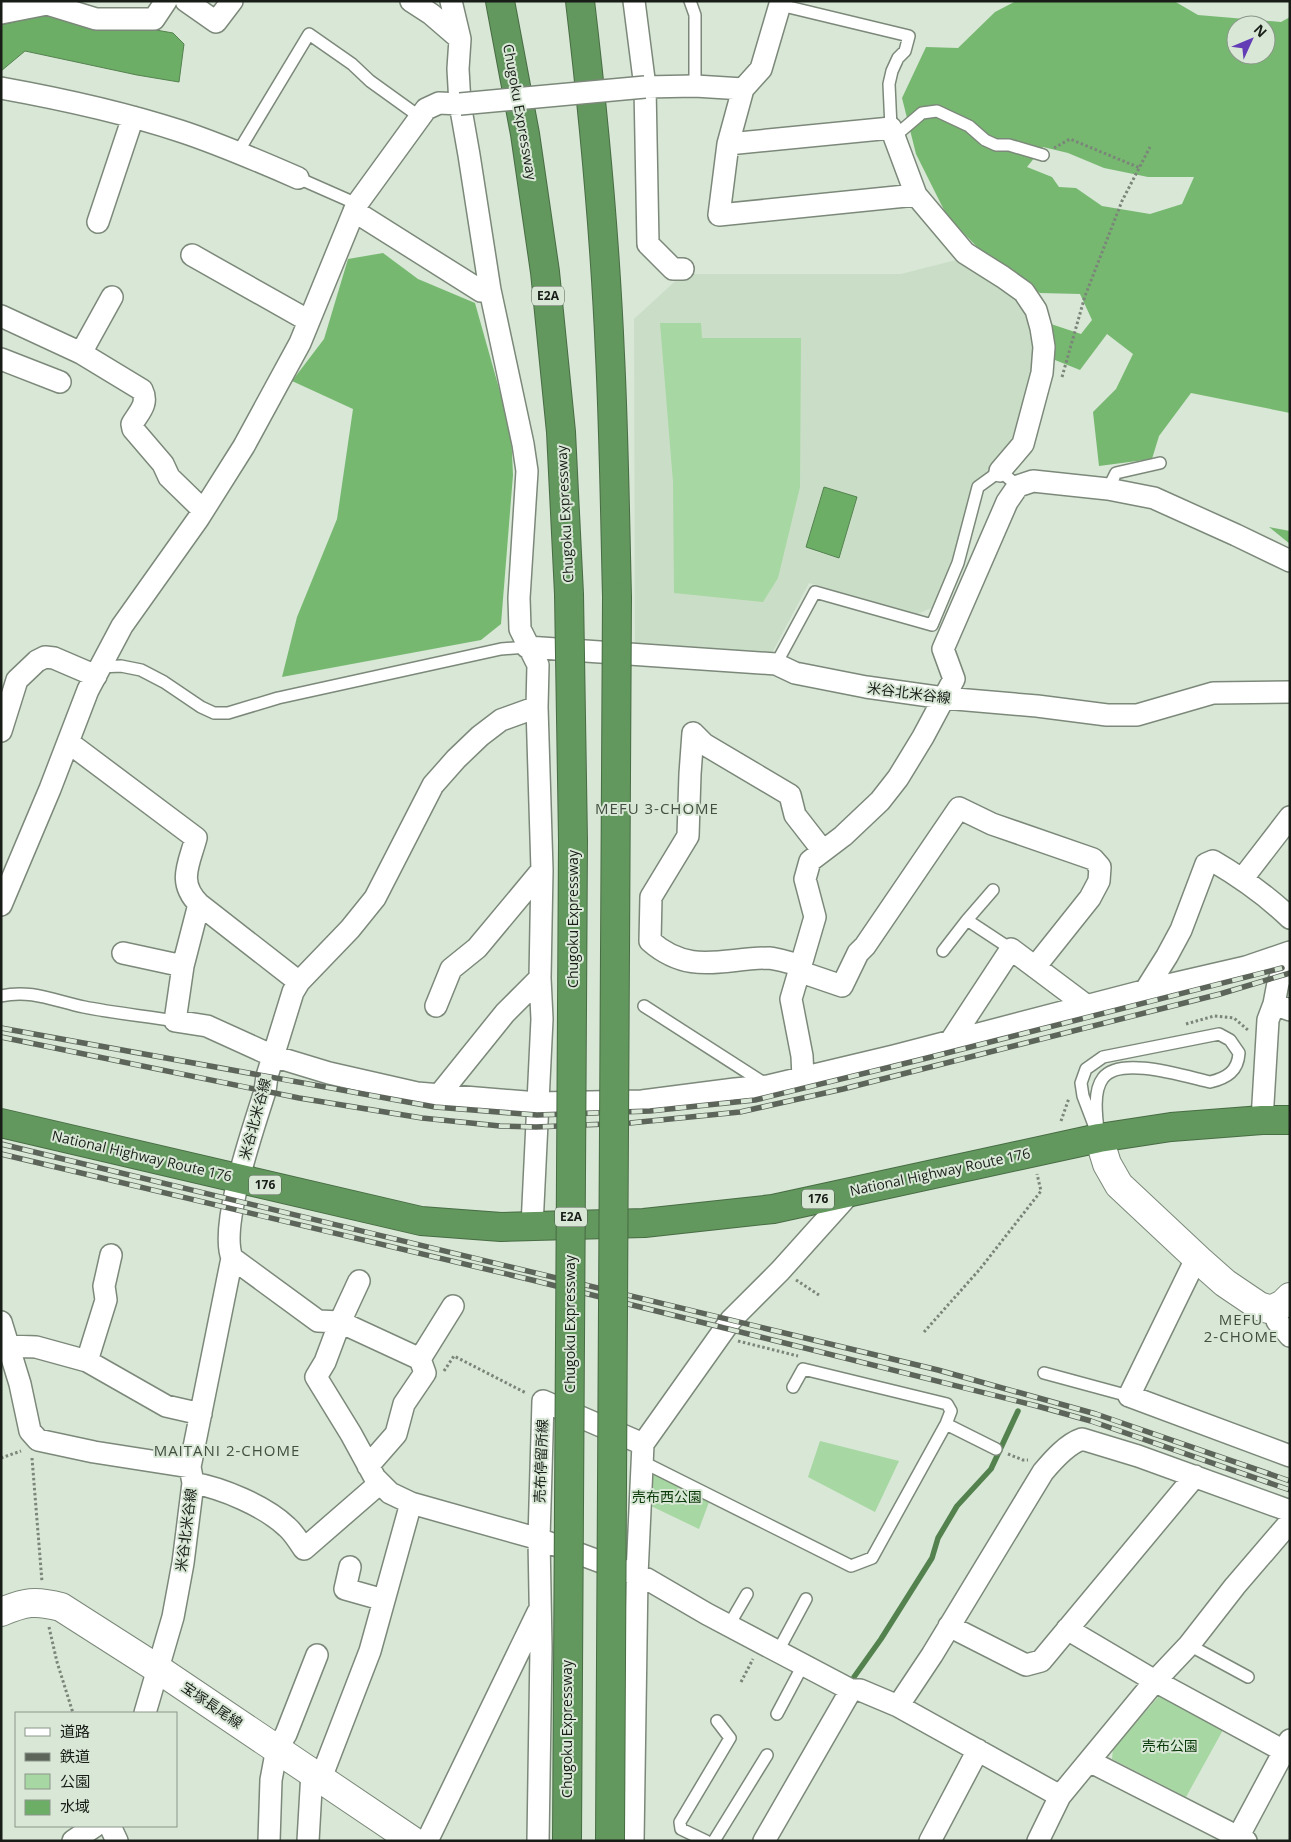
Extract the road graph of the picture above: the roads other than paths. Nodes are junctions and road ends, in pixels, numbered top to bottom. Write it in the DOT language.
graph roads {
  1 [pos="166,1"];
  2 [pos="186,1"];
  3 [pos="232,1"];
  4 [pos="411,1"];
  5 [pos="451,1"];
  6 [pos="500,1"];
  7 [pos="580,1"];
  8 [pos="634,1"];
  9 [pos="690,1"];
  10 [pos="47,3"];
  11 [pos="781,3"];
  12 [pos="1,13"];
  13 [pos="460,39"];
  14 [pos="695,86"];
  15 [pos="646,87"];
  16 [pos="1,88"];
  17 [pos="743,89"];
  18 [pos="460,104"];
  19 [pos="133,117"];
  20 [pos="420,117"];
  21 [pos="891,128"];
  22 [pos="728,144"];
  23 [pos="238,152"];
  24 [pos="1043,154"];
  25 [pos="298,178"];
  26 [pos="916,195"];
  27 [pos="355,207"];
  28 [pos="98,222"];
  29 [pos="192,254"];
  30 [pos="683,269"];
  31 [pos="490,290"];
  32 [pos="112,297"];
  33 [pos="1,316"];
  34 [pos="309,321"];
  35 [pos="81,354"];
  36 [pos="1,358"];
  37 [pos="60,382"];
  38 [pos="1160,463"];
  39 [pos="1000,471"];
  40 [pos="1018,486"];
  41 [pos="1108,489"];
  42 [pos="203,510"];
  43 [pos="1290,561"];
  44 [pos="527,647"];
  45 [pos="776,664"];
  46 [pos="98,671"];
  47 [pos="9,677"];
  48 [pos="1290,692"];
  49 [pos="944,698"];
  50 [pos="538,707"];
  51 [pos="1,731"];
  52 [pos="68,742"];
  53 [pos="1290,817"];
  54 [pos="823,851"];
  55 [pos="10,864"];
  56 [pos="542,870"];
  57 [pos="1243,878"];
  58 [pos="993,890"];
  59 [pos="200,904"];
  60 [pos="1,905"];
  61 [pos="1290,918"];
  62 [pos="967,920"];
  63 [pos="1011,949"];
  64 [pos="943,951"];
  65 [pos="123,953"];
  66 [pos="1290,953"];
  67 [pos="183,966"];
  68 [pos="1035,967"];
  69 [pos="799,968"];
  70 [pos="540,978"];
  71 [pos="299,982"];
  72 [pos="1145,991"];
  73 [pos="1,996"];
  74 [pos="436,1006"];
  75 [pos="644,1006"];
  76 [pos="1087,1006"];
  77 [pos="1282,1007"];
  78 [pos="175,1020"];
  79 [pos="950,1042"];
  80 [pos="273,1056"];
  81 [pos="803,1078"];
  82 [pos="768,1086"];
  83 [pos="439,1095"];
  84 [pos="538,1103"];
  85 [pos="1262,1120"];
  86 [pos="1290,1120"];
  87 [pos="1,1123"];
  88 [pos="1099,1138"];
  89 [pos="238,1178"];
  90 [pos="851,1192"];
  91 [pos="532,1226"];
  92 [pos="111,1255"];
  93 [pos="232,1258"];
  94 [pos="1199,1260"];
  95 [pos="358,1281"];
  96 [pos="1282,1302"];
  97 [pos="453,1306"];
  98 [pos="1,1322"];
  99 [pos="340,1322"];
  100 [pos="1290,1336"];
  101 [pos="9,1346"];
  102 [pos="87,1360"];
  103 [pos="423,1366"];
  104 [pos="1044,1373"];
  105 [pos="793,1387"];
  106 [pos="1129,1396"];
  107 [pos="201,1414"];
  108 [pos="946,1424"];
  109 [pos="999,1450"];
  110 [pos="642,1452"];
  111 [pos="1290,1456"];
  112 [pos="368,1466"];
  113 [pos="191,1475"];
  114 [pos="1194,1476"];
  115 [pos="380,1484"];
  116 [pos="411,1503"];
  117 [pos="1290,1511"];
  118 [pos="1290,1522"];
  119 [pos="539,1539"];
  120 [pos="350,1568"];
  121 [pos="637,1576"];
  122 [pos="747,1594"];
  123 [pos="806,1599"];
  124 [pos="384,1600"];
  125 [pos="540,1607"];
  126 [pos="1,1612"];
  127 [pos="729,1625"];
  128 [pos="950,1626"];
  129 [pos="1067,1629"];
  130 [pos="1189,1645"];
  131 [pos="770,1647"];
  132 [pos="317,1655"];
  133 [pos="803,1665"];
  134 [pos="158,1669"];
  135 [pos="1248,1677"];
  136 [pos="1155,1681"];
  137 [pos="851,1690"];
  138 [pos="898,1706"];
  139 [pos="146,1712"];
  140 [pos="777,1714"];
  141 [pos="717,1721"];
  142 [pos="1287,1745"];
  143 [pos="277,1748"];
  144 [pos="978,1750"];
  145 [pos="766,1755"];
  146 [pos="1089,1761"];
  147 [pos="317,1775"];
  148 [pos="1060,1796"];
  149 [pos="94,1827"];
  150 [pos="110,1827"];
  151 [pos="1240,1839"];
  152 [pos="1040,1840"];
  153 [pos="73,1841"];
  154 [pos="116,1841"];
  155 [pos="269,1841"];
  156 [pos="308,1841"];
  157 [pos="413,1841"];
  158 [pos="427,1841"];
  159 [pos="538,1841"];
  160 [pos="567,1841"];
  161 [pos="610,1841"];
  162 [pos="633,1841"];
  163 [pos="706,1841"];
  164 [pos="714,1841"];
  165 [pos="764,1841"];
  166 [pos="930,1841"];
  1 -- 10 [label="street"];
  2 -- 3 [label="street"];
  4 -- 13 [label="street"];
  5 -- 13 [label="street"];
  6 -- 160 [label="highway, Chugoku Expressway / E2A, bridge"];
  7 -- 161 [label="highway, bridge"];
  8 -- 15 [label="street"];
  9 -- 14 [label="lane"];
  10 -- 12 [label="street"];
  11 -- 17 [label="street"];
  11 -- 21 [label="lane"];
  13 -- 18 [label="street"];
  14 -- 15 [label="street"];
  14 -- 17 [label="street"];
  15 -- 18 [label="street, bridge"];
  15 -- 30 [label="street"];
  16 -- 19 [label="street"];
  17 -- 22 [label="street"];
  18 -- 20 [label="street"];
  18 -- 31 [label="street"];
  19 -- 23 [label="street"];
  19 -- 28 [label="street"];
  20 -- 23 [label="lane"];
  20 -- 27 [label="street"];
  21 -- 22 [label="street"];
  21 -- 24 [label="lane"];
  21 -- 26 [label="street"];
  22 -- 26 [label="street"];
  23 -- 25 [label="street"];
  25 -- 27 [label="lane"];
  26 -- 39 [label="street"];
  27 -- 31 [label="street"];
  27 -- 34 [label="street"];
  29 -- 34 [label="street"];
  31 -- 44 [label="street"];
  32 -- 35 [label="street"];
  33 -- 35 [label="street"];
  34 -- 42 [label="street"];
  35 -- 42 [label="street"];
  36 -- 37 [label="street"];
  38 -- 41 [label="lane"];
  39 -- 40 [label="lane"];
  39 -- 45 [label="lane"];
  40 -- 41 [label="street"];
  40 -- 49 [label="street"];
  41 -- 43 [label="street"];
  42 -- 46 [label="street"];
  44 -- 45 [label="street, 米谷北米谷線"];
  44 -- 46 [label="lane"];
  44 -- 50 [label="street"];
  45 -- 49 [label="street, 米谷北米谷線"];
  46 -- 47 [label="street"];
  46 -- 52 [label="street"];
  47 -- 51 [label="street"];
  48 -- 49 [label="street, 米谷北米谷線"];
  49 -- 54 [label="street"];
  50 -- 56 [label="street"];
  50 -- 71 [label="street, 米谷北米谷線"];
  52 -- 55 [label="street"];
  52 -- 59 [label="street"];
  53 -- 57 [label="street"];
  54 -- 69 [label="street"];
  54 -- 69 [label="street"];
  55 -- 60 [label="street"];
  56 -- 70 [label="street"];
  56 -- 74 [label="street"];
  57 -- 61 [label="street"];
  57 -- 72 [label="street"];
  58 -- 62 [label="lane"];
  59 -- 67 [label="street"];
  59 -- 71 [label="street"];
  62 -- 63 [label="lane"];
  62 -- 64 [label="lane"];
  63 -- 68 [label="street"];
  63 -- 79 [label="street"];
  65 -- 67 [label="street"];
  66 -- 72 [label="street"];
  66 -- 77 [label="street"];
  67 -- 78 [label="street"];
  68 -- 69 [label="street"];
  68 -- 76 [label="street"];
  69 -- 81 [label="street"];
  70 -- 83 [label="street"];
  70 -- 84 [label="street"];
  71 -- 80 [label="street, 米谷北米谷線"];
  72 -- 76 [label="street"];
  73 -- 78 [label="lane"];
  75 -- 82 [label="lane"];
  76 -- 79 [label="street"];
  77 -- 85 [label="street"];
  78 -- 80 [label="street"];
  79 -- 81 [label="street"];
  80 -- 83 [label="street"];
  80 -- 89 [label="street, 米谷北米谷線"];
  81 -- 82 [label="street"];
  82 -- 84 [label="street"];
  83 -- 84 [label="street"];
  84 -- 91 [label="street"];
  85 -- 86 [label="highway, National Highway Route 176 / 176"];
  85 -- 88 [label="highway, National Highway Route 176 / 176"];
  87 -- 89 [label="highway, National Highway Route 176 / 176"];
  88 -- 88 [label="lane"];
  88 -- 90 [label="highway, National Highway Route 176 / 176"];
  88 -- 94 [label="street"];
  89 -- 91 [label="highway, National Highway Route 176 / 176"];
  89 -- 93 [label="street, 米谷北米谷線"];
  90 -- 91 [label="highway, National Highway Route 176 / 176"];
  90 -- 110 [label="street"];
  92 -- 102 [label="street"];
  93 -- 99 [label="street"];
  93 -- 107 [label="street, 米谷北米谷線"];
  94 -- 96 [label="street"];
  94 -- 106 [label="street"];
  95 -- 99 [label="street"];
  96 -- 100 [label="street"];
  97 -- 103 [label="street"];
  98 -- 101 [label="street"];
  99 -- 103 [label="street"];
  99 -- 112 [label="street"];
  101 -- 102 [label="street"];
  101 -- 113 [label="street"];
  102 -- 107 [label="street"];
  103 -- 112 [label="street"];
  104 -- 106 [label="lane"];
  105 -- 108 [label="lane"];
  106 -- 111 [label="street"];
  107 -- 113 [label="street, 米谷北米谷線"];
  108 -- 109 [label="lane"];
  108 -- 110 [label="lane"];
  110 -- 119 [label="street, 売布停留所線"];
  110 -- 121 [label="street"];
  112 -- 115 [label="street"];
  113 -- 115 [label="street"];
  113 -- 134 [label="street, 米谷北米谷線"];
  114 -- 117 [label="street"];
  114 -- 128 [label="street"];
  114 -- 129 [label="street"];
  115 -- 116 [label="street"];
  116 -- 119 [label="street"];
  116 -- 124 [label="street"];
  118 -- 130 [label="street"];
  119 -- 121 [label="street"];
  119 -- 125 [label="street, 売布停留所線"];
  120 -- 124 [label="street"];
  121 -- 127 [label="street"];
  121 -- 162 [label="street"];
  122 -- 127 [label="lane"];
  123 -- 131 [label="lane"];
  124 -- 147 [label="street"];
  125 -- 158 [label="street, 売布停留所線"];
  125 -- 159 [label="street"];
  126 -- 134 [label="street, 宝塚長尾線"];
  127 -- 131 [label="street"];
  128 -- 129 [label="street"];
  128 -- 138 [label="street"];
  129 -- 136 [label="street"];
  130 -- 135 [label="lane"];
  130 -- 136 [label="street"];
  131 -- 133 [label="street"];
  132 -- 143 [label="street"];
  133 -- 137 [label="street"];
  133 -- 140 [label="lane"];
  134 -- 139 [label="street, 米谷北米谷線"];
  134 -- 143 [label="street, 宝塚長尾線"];
  136 -- 142 [label="street"];
  136 -- 146 [label="street"];
  137 -- 138 [label="street"];
  137 -- 165 [label="street"];
  138 -- 144 [label="street"];
  141 -- 163 [label="lane"];
  142 -- 151 [label="street"];
  143 -- 147 [label="street, 宝塚長尾線"];
  143 -- 155 [label="street"];
  144 -- 148 [label="street"];
  144 -- 166 [label="street"];
  145 -- 164 [label="lane"];
  146 -- 148 [label="street"];
  146 -- 151 [label="street"];
  147 -- 156 [label="street"];
  147 -- 157 [label="street, 宝塚長尾線"];
  148 -- 152 [label="street"];
  149 -- 153 [label="street"];
  150 -- 154 [label="street"];
}
